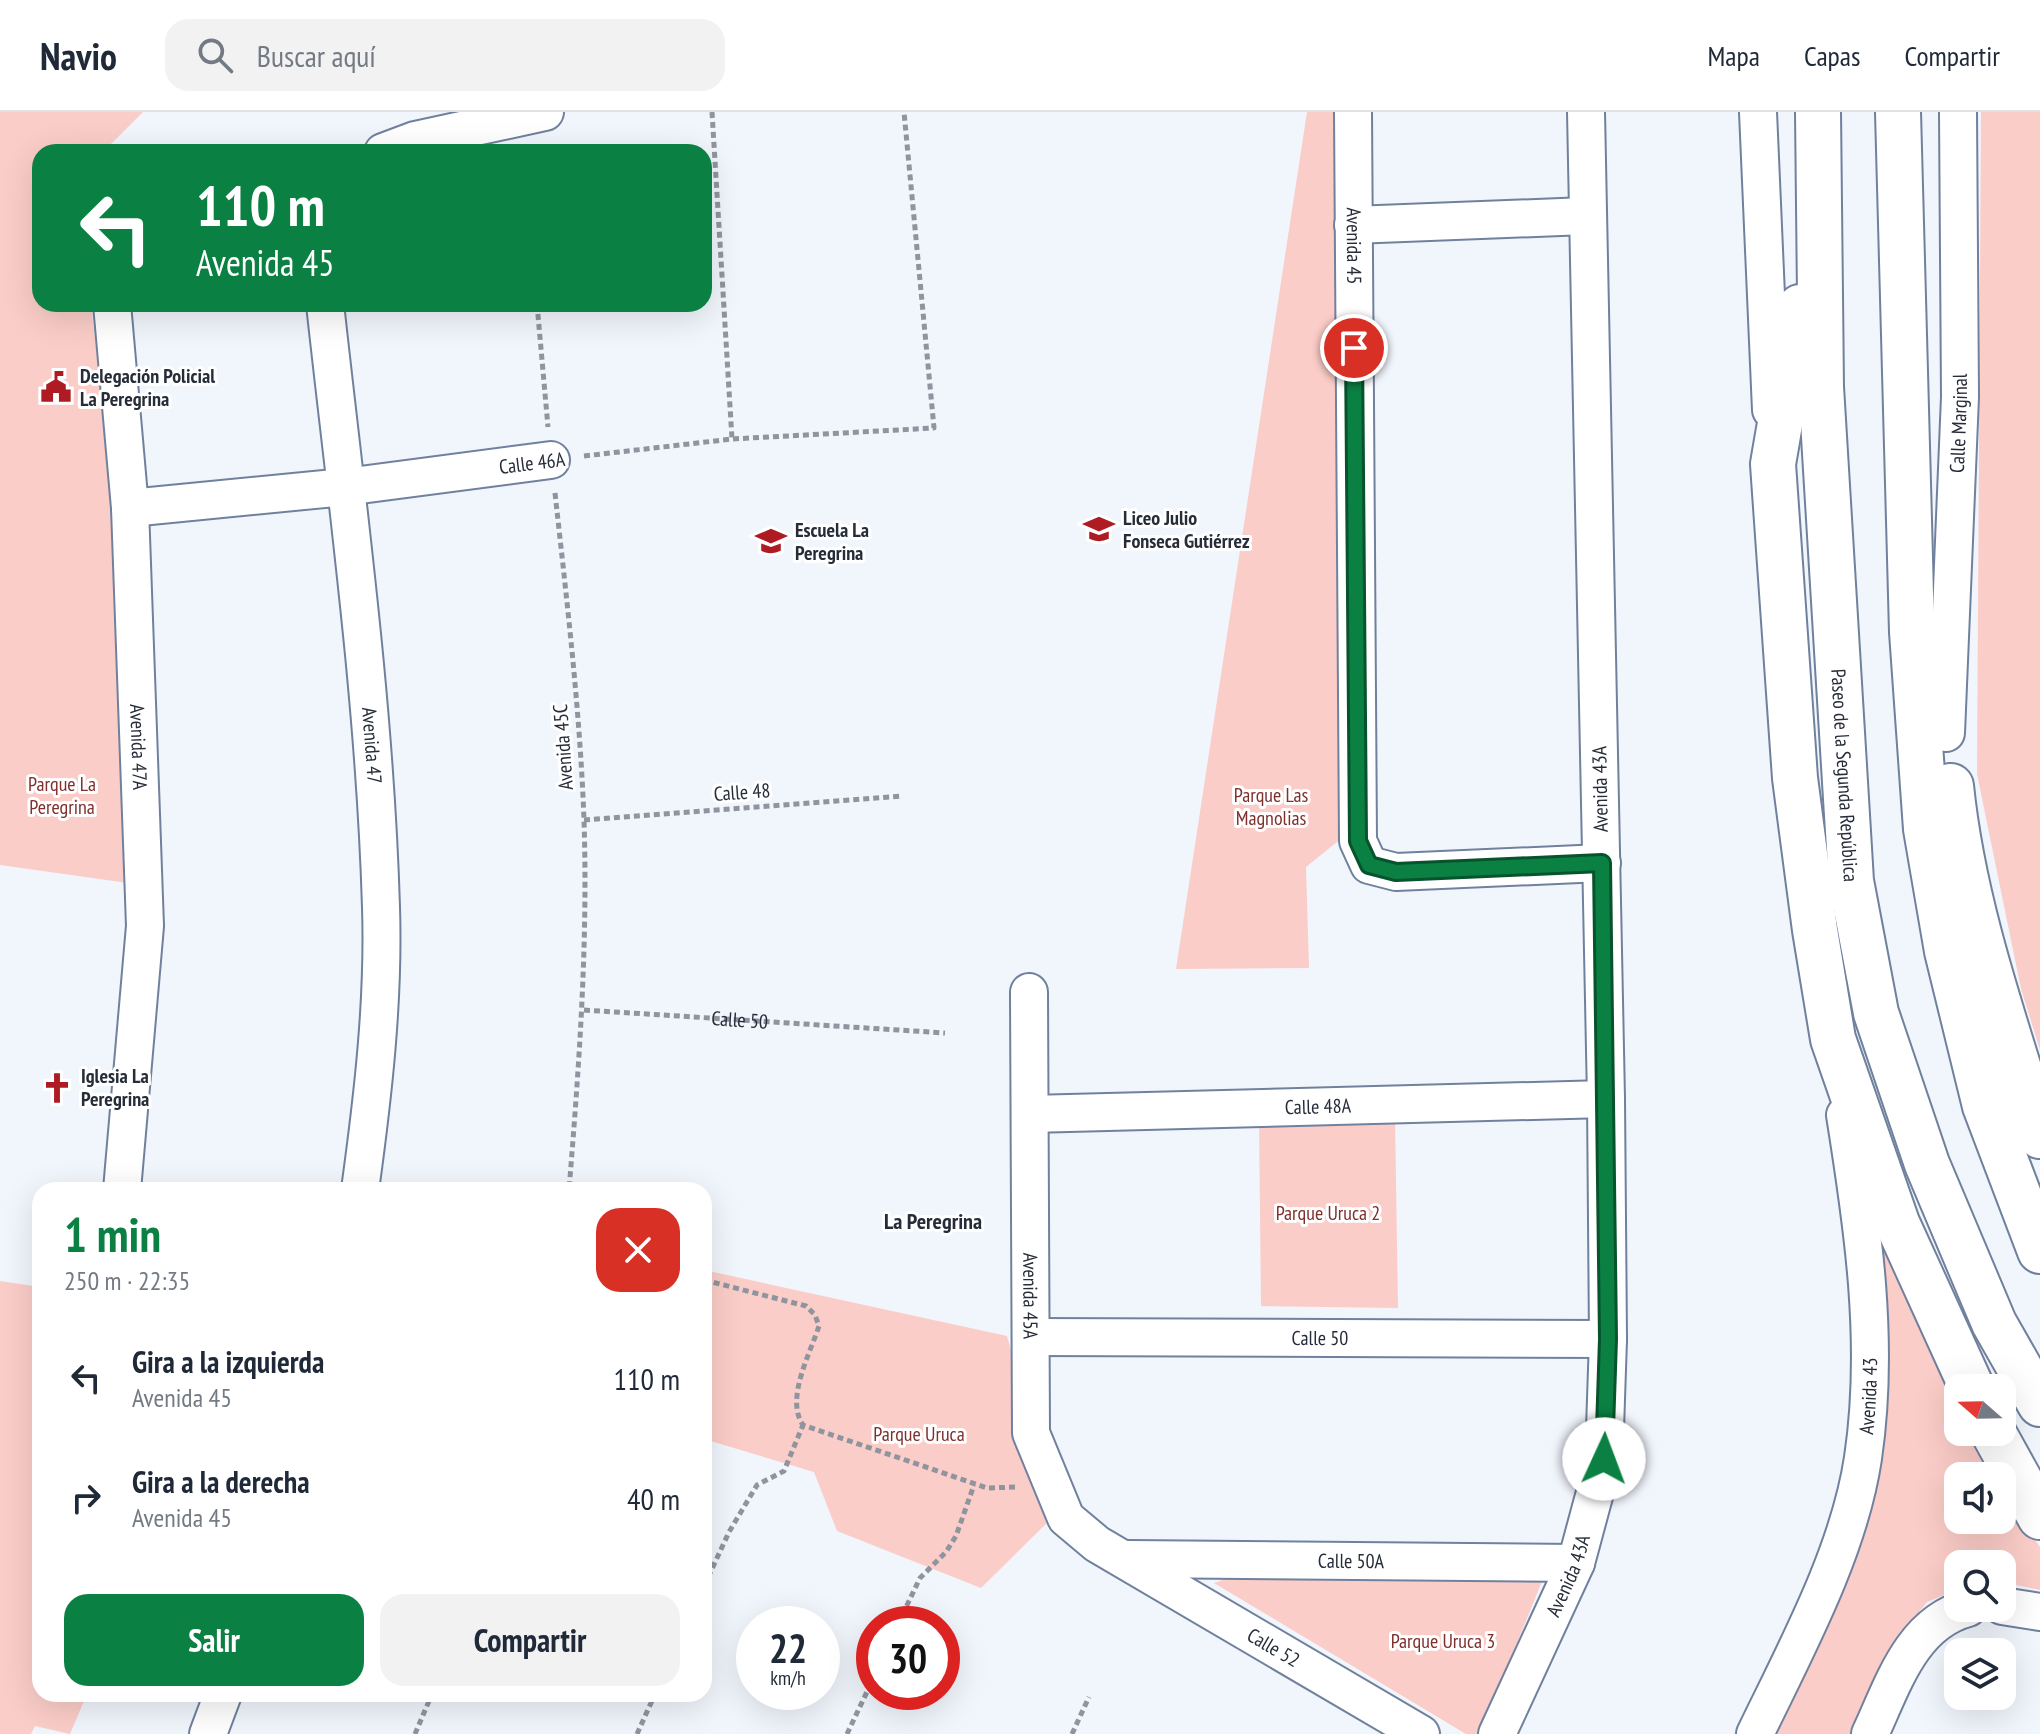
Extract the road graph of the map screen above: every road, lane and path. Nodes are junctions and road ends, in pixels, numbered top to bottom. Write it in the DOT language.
graph roads {
  1 [pos="545,112"];
  2 [pos="712,112"];
  3 [pos="904,112"];
  4 [pos="1353,112"];
  5 [pos="1586,112"];
  6 [pos="1758,112"];
  7 [pos="1818,112"];
  8 [pos="1898,112"];
  9 [pos="1958,112"];
  10 [pos="404,144"];
  11 [pos="1819,194"];
  12 [pos="1586,216"];
  13 [pos="1353,225"];
  14 [pos="1901,274"];
  15 [pos="113,312"];
  16 [pos="326,312"];
  17 [pos="538,312"];
  18 [pos="732,439"];
  19 [pos="551,460"];
  20 [pos="1773,464"];
  21 [pos="345,487"];
  22 [pos="130,508"];
  23 [pos="1946,733"];
  24 [pos="903,796"];
  25 [pos="584,820"];
  26 [pos="1602,863"];
  27 [pos="1029,992"];
  28 [pos="584,1010"];
  29 [pos="945,1033"];
  30 [pos="1833,1039"];
  31 [pos="1606,1099"];
  32 [pos="1030,1114"];
  33 [pos="2040,1136"];
  34 [pos="123,1182"];
  35 [pos="361,1182"];
  36 [pos="570,1182"];
  37 [pos="2040,1251"];
  38 [pos="712,1282"];
  39 [pos="1032,1337"];
  40 [pos="1608,1339"];
  41 [pos="1966,1374"];
  42 [pos="2040,1404"];
  43 [pos="803,1425"];
  44 [pos="2001,1446"];
  45 [pos="1047,1475"];
  46 [pos="974,1485"];
  47 [pos="2040,1517"];
  48 [pos="1128,1559"];
  49 [pos="1576,1563"];
  50 [pos="712,1569"];
  51 [pos="907,1606"];
  52 [pos="2016,1608"];
  53 [pos="2040,1612"];
  54 [pos="1944,1616"];
  55 [pos="1089,1697"];
  56 [pos="220,1702"];
  57 [pos="429,1702"];
  58 [pos="651,1702"];
  59 [pos="858,1710"];
  60 [pos="208,1734"];
  61 [pos="415,1734"];
  62 [pos="637,1734"];
  63 [pos="847,1734"];
  64 [pos="1072,1734"];
  65 [pos="1421,1734"];
  66 [pos="1497,1734"];
  67 [pos="1755,1734"];
  68 [pos="1870,1734"];
  1 -- 10 [label="street"];
  2 -- 18 [label="path"];
  3 -- 18 [label="path, Calle 46A"];
  4 -- 13 [label="street, Avenida 45"];
  5 -- 12 [label="street, Avenida 43A"];
  6 -- 20 [label="street"];
  7 -- 11 [label="highway, Paseo de la Segunda República"];
  8 -- 14 [label="highway"];
  9 -- 23 [label="street, Calle Marginal"];
  11 -- 20 [label="highway"];
  11 -- 42 [label="highway, Paseo de la Segunda República"];
  12 -- 13 [label="street"];
  12 -- 26 [label="street, Avenida 43A"];
  13 -- 26 [label="street, Avenida 45"];
  14 -- 23 [label="highway"];
  14 -- 37 [label="highway"];
  15 -- 22 [label="street, Avenida 47A"];
  16 -- 21 [label="street, Avenida 47"];
  17 -- 19 [label="path, Avenida 45C"];
  18 -- 19 [label="path, Calle 46A"];
  19 -- 21 [label="street, Calle 46A"];
  19 -- 25 [label="path, Avenida 45C"];
  20 -- 30 [label="highway"];
  21 -- 22 [label="street, Calle 46A"];
  21 -- 35 [label="street, Avenida 47"];
  22 -- 34 [label="street, Avenida 47A"];
  23 -- 33 [label="highway"];
  24 -- 25 [label="path, Calle 48"];
  25 -- 28 [label="path, Avenida 45C"];
  26 -- 31 [label="street, Avenida 43A"];
  27 -- 32 [label="street, Avenida 45A"];
  28 -- 29 [label="path, Calle 50"];
  28 -- 36 [label="path, Avenida 45C"];
  30 -- 41 [label="highway"];
  30 -- 67 [label="street, Avenida 43"];
  31 -- 32 [label="street, Calle 48A"];
  31 -- 40 [label="street, Avenida 43A"];
  32 -- 39 [label="street, Avenida 45A"];
  38 -- 43 [label="path"];
  39 -- 40 [label="street, Calle 50"];
  39 -- 45 [label="street, Avenida 45A"];
  40 -- 49 [label="street, Avenida 43A"];
  43 -- 46 [label="path"];
  43 -- 50 [label="path"];
  44 -- 47 [label="highway"];
  45 -- 46 [label="path"];
  45 -- 48 [label="street, Avenida 45A"];
  46 -- 51 [label="path"];
  48 -- 49 [label="street, Calle 50A"];
  48 -- 65 [label="street, Calle 52"];
  49 -- 66 [label="street, Avenida 43A"];
  52 -- 53 [label="street"];
  54 -- 68 [label="street"];
  55 -- 64 [label="path"];
  56 -- 60 [label="street"];
  57 -- 61 [label="path"];
  58 -- 62 [label="path"];
  59 -- 63 [label="path"];
}
